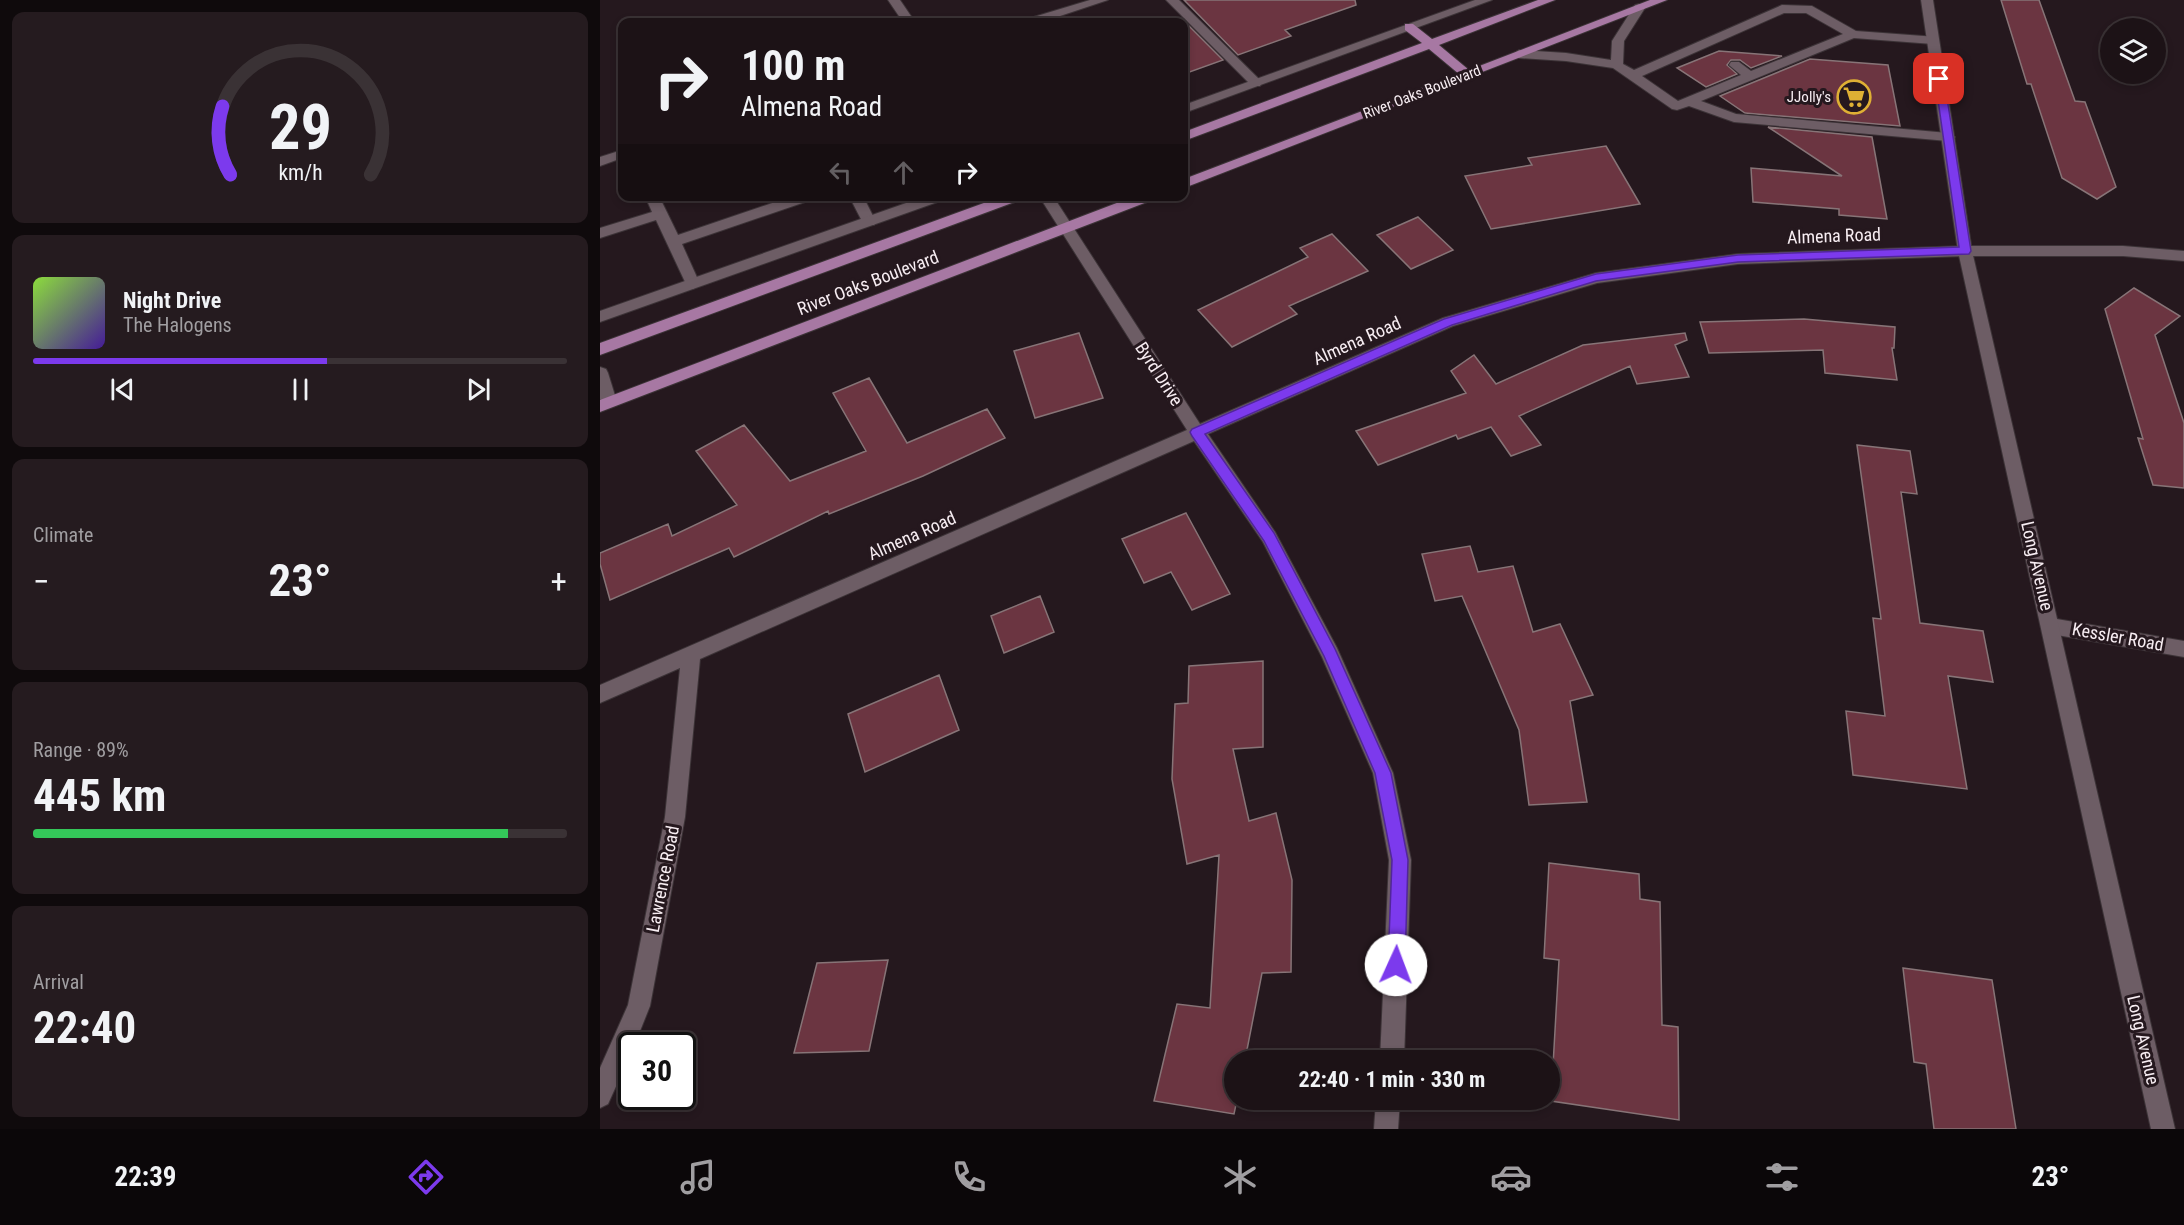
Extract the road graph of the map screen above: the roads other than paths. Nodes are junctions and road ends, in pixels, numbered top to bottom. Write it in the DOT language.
graph roads {
  1 [pos="894,0"];
  2 [pos="1102,0"];
  3 [pos="1172,0"];
  4 [pos="1486,0"];
  5 [pos="1549,0"];
  6 [pos="1661,0"];
  7 [pos="1928,0"];
  8 [pos="1639,8"];
  9 [pos="1771,14"];
  10 [pos="906,18"];
  11 [pos="1044,18"];
  12 [pos="1785,23"];
  13 [pos="1749,24"];
  14 [pos="1409,27"];
  15 [pos="1763,33"];
  16 [pos="1727,34"];
  17 [pos="1852,34"];
  18 [pos="1805,36"];
  19 [pos="1933,40"];
  20 [pos="1738,42"];
  21 [pos="1429,45"];
  22 [pos="1781,46"];
  23 [pos="1819,46"];
  24 [pos="1519,54"];
  25 [pos="1759,56"];
  26 [pos="1796,56"];
  27 [pos="1617,64"];
  28 [pos="1735,65"];
  29 [pos="1773,66"];
  30 [pos="1467,75"];
  31 [pos="1634,75"];
  32 [pos="1710,76"];
  33 [pos="1750,76"];
  34 [pos="1256,83"];
  35 [pos="1724,86"];
  36 [pos="1689,101"];
  37 [pos="1188,108"];
  38 [pos="1188,135"];
  39 [pos="1948,137"];
  40 [pos="618,155"];
  41 [pos="600,162"];
  42 [pos="1188,182"];
  43 [pos="654,201"];
  44 [pos="794,201"];
  45 [pos="858,201"];
  46 [pos="928,201"];
  47 [pos="1004,201"];
  48 [pos="1049,201"];
  49 [pos="1137,201"];
  50 [pos="660,214"];
  51 [pos="869,222"];
  52 [pos="1067,228"];
  53 [pos="600,233"];
  54 [pos="673,242"];
  55 [pos="1965,251"];
  56 [pos="2184,256"];
  57 [pos="693,284"];
  58 [pos="600,317"];
  59 [pos="600,350"];
  60 [pos="600,374"];
  61 [pos="605,404"];
  62 [pos="1197,432"];
  63 [pos="2051,626"];
  64 [pos="2184,649"];
  65 [pos="691,654"];
  66 [pos="600,694"];
  67 [pos="1392,1050"];
  68 [pos="600,1096"];
  69 [pos="1387,1110"];
  70 [pos="1386,1129"];
  71 [pos="2163,1129"];
  1 -- 10 [label="street"];
  2 -- 11 [label="street"];
  3 -- 34 [label="street"];
  4 -- 14 [label="street"];
  5 -- 21 [label="main road"];
  6 -- 8 [label="main road, River Oaks Boulevard"];
  7 -- 19 [label="street, Long Avenue"];
  8 -- 24 [label="main road, River Oaks Boulevard"];
  8 -- 27 [label="street"];
  9 -- 12 [label="street"];
  9 -- 13 [label="street"];
  9 -- 17 [label="street"];
  13 -- 15 [label="street"];
  13 -- 16 [label="street"];
  14 -- 21 [label="main road"];
  14 -- 34 [label="street"];
  16 -- 20 [label="street"];
  16 -- 31 [label="street"];
  17 -- 19 [label="street"];
  17 -- 23 [label="street"];
  18 -- 23 [label="street"];
  19 -- 39 [label="street, Long Avenue"];
  21 -- 30 [label="main road"];
  21 -- 38 [label="main road"];
  22 -- 26 [label="street"];
  23 -- 26 [label="street"];
  24 -- 27 [label="street"];
  24 -- 30 [label="main road, River Oaks Boulevard"];
  25 -- 29 [label="street"];
  26 -- 29 [label="street"];
  27 -- 31 [label="street"];
  28 -- 33 [label="street"];
  29 -- 33 [label="street"];
  30 -- 42 [label="main road, River Oaks Boulevard"];
  31 -- 36 [label="street"];
  32 -- 35 [label="street"];
  33 -- 35 [label="street"];
  34 -- 37 [label="street"];
  35 -- 36 [label="street"];
  36 -- 39 [label="street"];
  39 -- 55 [label="street, Long Avenue"];
  40 -- 41 [label="street"];
  43 -- 50 [label="street"];
  44 -- 54 [label="street"];
  45 -- 51 [label="street"];
  46 -- 51 [label="street"];
  47 -- 59 [label="main road, River Oaks Boulevard"];
  48 -- 52 [label="street, Byrd Drive"];
  49 -- 52 [label="main road, River Oaks Boulevard"];
  50 -- 53 [label="street"];
  50 -- 54 [label="street"];
  51 -- 57 [label="street"];
  52 -- 61 [label="main road, River Oaks Boulevard"];
  52 -- 62 [label="street, Byrd Drive"];
  54 -- 57 [label="street"];
  55 -- 56 [label="street, Almena Road"];
  55 -- 62 [label="street, Almena Road"];
  55 -- 63 [label="street, Long Avenue"];
  57 -- 58 [label="street"];
  60 -- 61 [label="street"];
  62 -- 65 [label="street, Almena Road"];
  62 -- 67 [label="street, Byrd Drive"];
  63 -- 64 [label="street, Kessler Road"];
  63 -- 71 [label="street, Long Avenue"];
  65 -- 66 [label="street, Almena Road"];
  65 -- 68 [label="street, Lawrence Road"];
  69 -- 70 [label="street"];
}
